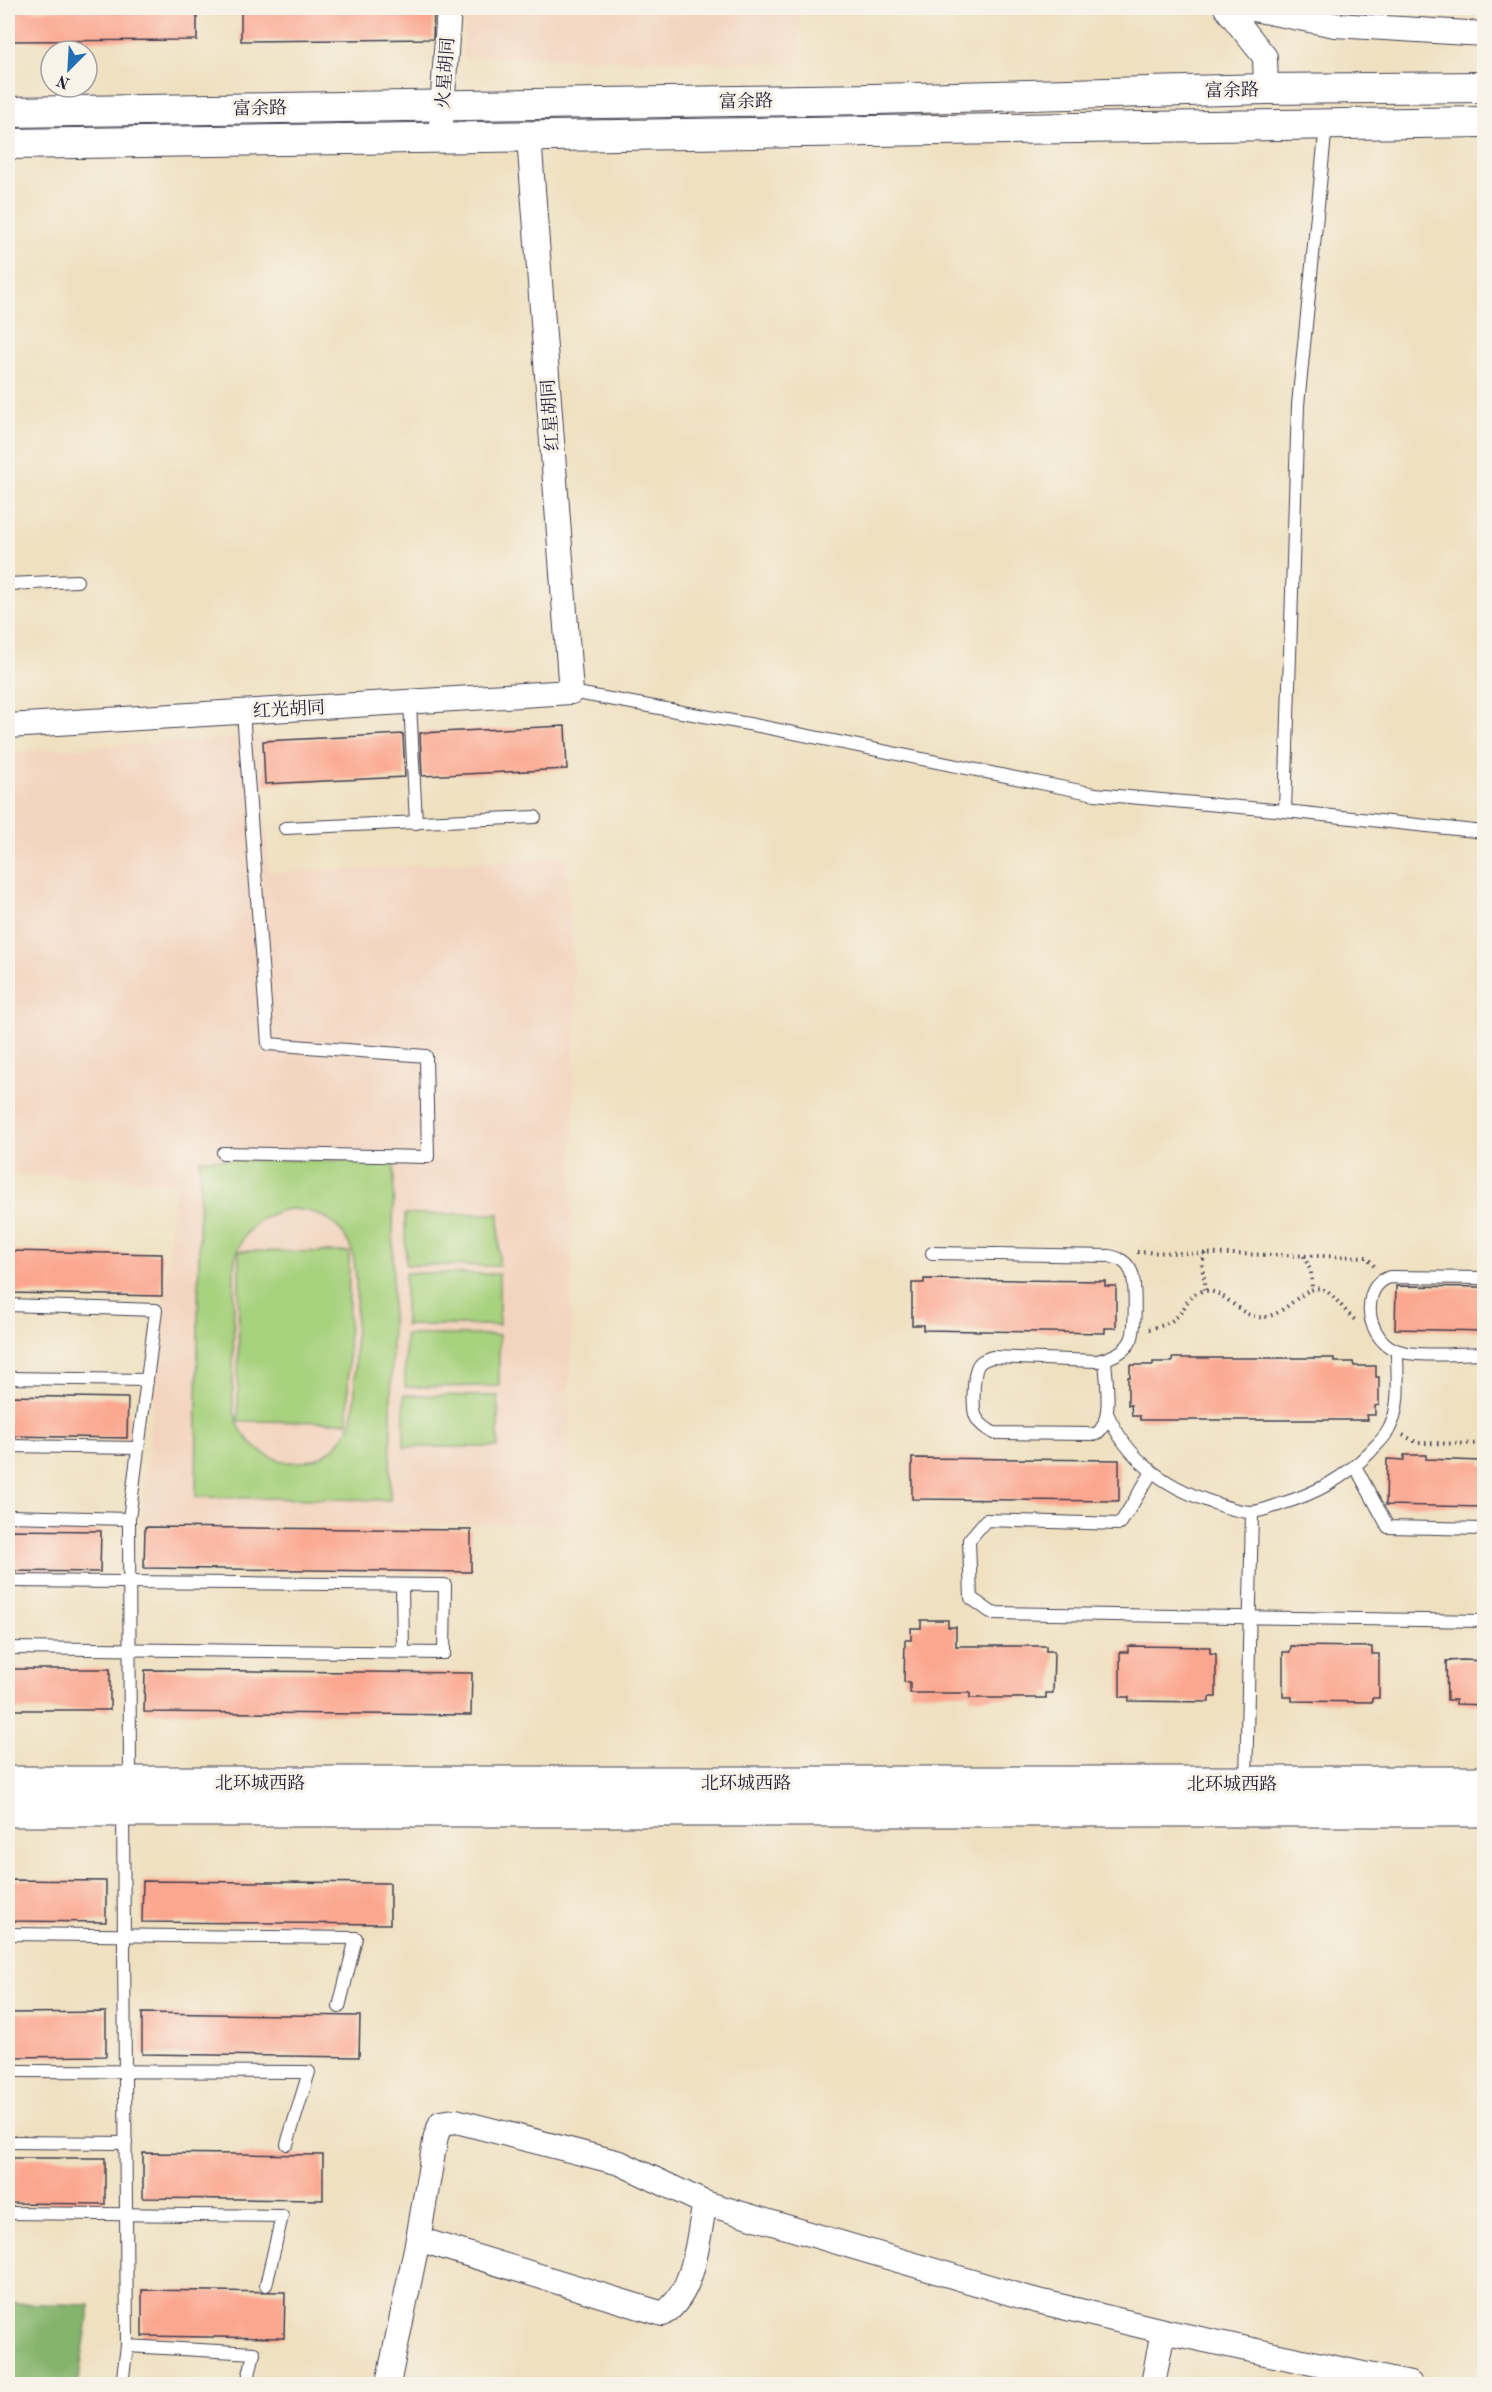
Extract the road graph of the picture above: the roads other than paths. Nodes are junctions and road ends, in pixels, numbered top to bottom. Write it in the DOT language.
graph roads {
  1 [pos="450,8"];
  2 [pos="1226,8"];
  3 [pos="1248,8"];
  4 [pos="1336,16"];
  5 [pos="1485,34"];
  6 [pos="1485,87"];
  7 [pos="1266,89"];
  8 [pos="442,105"];
  9 [pos="8,111"];
  10 [pos="1485,122"];
  11 [pos="1326,124"];
  12 [pos="529,137"];
  13 [pos="440,139"];
  14 [pos="8,144"];
  15 [pos="77,580"];
  16 [pos="8,584"];
  17 [pos="571,693"];
  18 [pos="410,702"];
  19 [pos="243,712"];
  20 [pos="8,726"];
  21 [pos="1285,811"];
  22 [pos="535,818"];
  23 [pos="416,823"];
  24 [pos="285,828"];
  25 [pos="1485,832"];
  26 [pos="223,1153"];
  27 [pos="932,1253"];
  28 [pos="1485,1278"];
  29 [pos="8,1305"];
  30 [pos="1398,1351"];
  31 [pos="1485,1353"];
  32 [pos="1105,1359"];
  33 [pos="8,1378"];
  34 [pos="147,1380"];
  35 [pos="1107,1413"];
  36 [pos="8,1446"];
  37 [pos="138,1448"];
  38 [pos="1355,1466"];
  39 [pos="1152,1472"];
  40 [pos="1251,1512"];
  41 [pos="8,1516"];
  42 [pos="129,1519"];
  43 [pos="1485,1529"];
  44 [pos="8,1581"];
  45 [pos="129,1582"];
  46 [pos="402,1585"];
  47 [pos="1249,1617"];
  48 [pos="1485,1621"];
  49 [pos="8,1648"];
  50 [pos="130,1649"];
  51 [pos="403,1652"];
  52 [pos="8,1783"];
  53 [pos="1485,1784"];
  54 [pos="127,1797"];
  55 [pos="1246,1797"];
  56 [pos="8,1810"];
  57 [pos="1485,1810"];
  58 [pos="8,1934"];
  59 [pos="124,1935"];
  60 [pos="339,2007"];
  61 [pos="125,2070"];
  62 [pos="8,2071"];
  63 [pos="8,2142"];
  64 [pos="126,2144"];
  65 [pos="287,2144"];
  66 [pos="705,2203"];
  67 [pos="8,2213"];
  68 [pos="127,2213"];
  69 [pos="418,2240"];
  70 [pos="266,2285"];
  71 [pos="1163,2331"];
  72 [pos="127,2346"];
  73 [pos="122,2385"];
  74 [pos="247,2385"];
  75 [pos="388,2385"];
  76 [pos="1153,2385"];
  77 [pos="1410,2385"];
  1 -- 8 [label="street, 火星胡同"];
  2 -- 7 [label="street"];
  3 -- 4 [label="street"];
  4 -- 5 [label="street"];
  6 -- 7 [label="street, 富余路"];
  7 -- 8 [label="street, 富余路"];
  8 -- 9 [label="street, 富余路"];
  8 -- 13 [label="street, 火星胡同"];
  10 -- 11 [label="street, 富余路"];
  11 -- 12 [label="street, 富余路"];
  11 -- 21 [label="lane"];
  12 -- 13 [label="street, 富余路"];
  12 -- 17 [label="street, 红星胡同"];
  13 -- 14 [label="street, 富余路"];
  15 -- 16 [label="lane"];
  17 -- 18 [label="street, 红光胡同"];
  17 -- 21 [label="lane"];
  18 -- 19 [label="street, 红光胡同"];
  18 -- 23 [label="lane"];
  19 -- 20 [label="street, 红光胡同"];
  19 -- 26 [label="lane"];
  21 -- 25 [label="lane"];
  22 -- 23 [label="lane"];
  23 -- 24 [label="lane"];
  27 -- 32 [label="lane"];
  28 -- 30 [label="lane"];
  29 -- 34 [label="lane"];
  30 -- 31 [label="lane"];
  30 -- 38 [label="lane"];
  32 -- 35 [label="lane"];
  32 -- 35 [label="lane"];
  33 -- 34 [label="lane"];
  34 -- 37 [label="lane"];
  35 -- 39 [label="lane"];
  36 -- 37 [label="lane"];
  37 -- 42 [label="lane"];
  38 -- 40 [label="lane"];
  38 -- 43 [label="lane"];
  39 -- 40 [label="lane"];
  39 -- 47 [label="lane"];
  40 -- 47 [label="lane"];
  41 -- 42 [label="lane"];
  42 -- 45 [label="lane"];
  44 -- 45 [label="lane"];
  45 -- 46 [label="lane"];
  45 -- 50 [label="lane"];
  46 -- 51 [label="lane"];
  46 -- 51 [label="lane"];
  47 -- 48 [label="lane"];
  47 -- 55 [label="lane"];
  49 -- 50 [label="lane"];
  50 -- 51 [label="lane"];
  50 -- 54 [label="lane"];
  52 -- 54 [label="main road, 北环城西路"];
  53 -- 55 [label="main road, 北环城西路"];
  54 -- 55 [label="main road, 北环城西路"];
  54 -- 56 [label="main road, 北环城西路"];
  54 -- 59 [label="lane"];
  55 -- 57 [label="main road, 北环城西路"];
  58 -- 59 [label="lane"];
  59 -- 60 [label="lane"];
  59 -- 61 [label="lane"];
  61 -- 62 [label="lane"];
  61 -- 64 [label="lane"];
  61 -- 65 [label="lane"];
  63 -- 64 [label="lane"];
  64 -- 68 [label="lane"];
  66 -- 69 [label="street"];
  66 -- 69 [label="street"];
  66 -- 71 [label="street"];
  67 -- 68 [label="lane"];
  68 -- 70 [label="lane"];
  68 -- 72 [label="lane"];
  69 -- 75 [label="street"];
  71 -- 76 [label="street"];
  71 -- 77 [label="street"];
  72 -- 73 [label="lane"];
  72 -- 74 [label="lane"];
}
